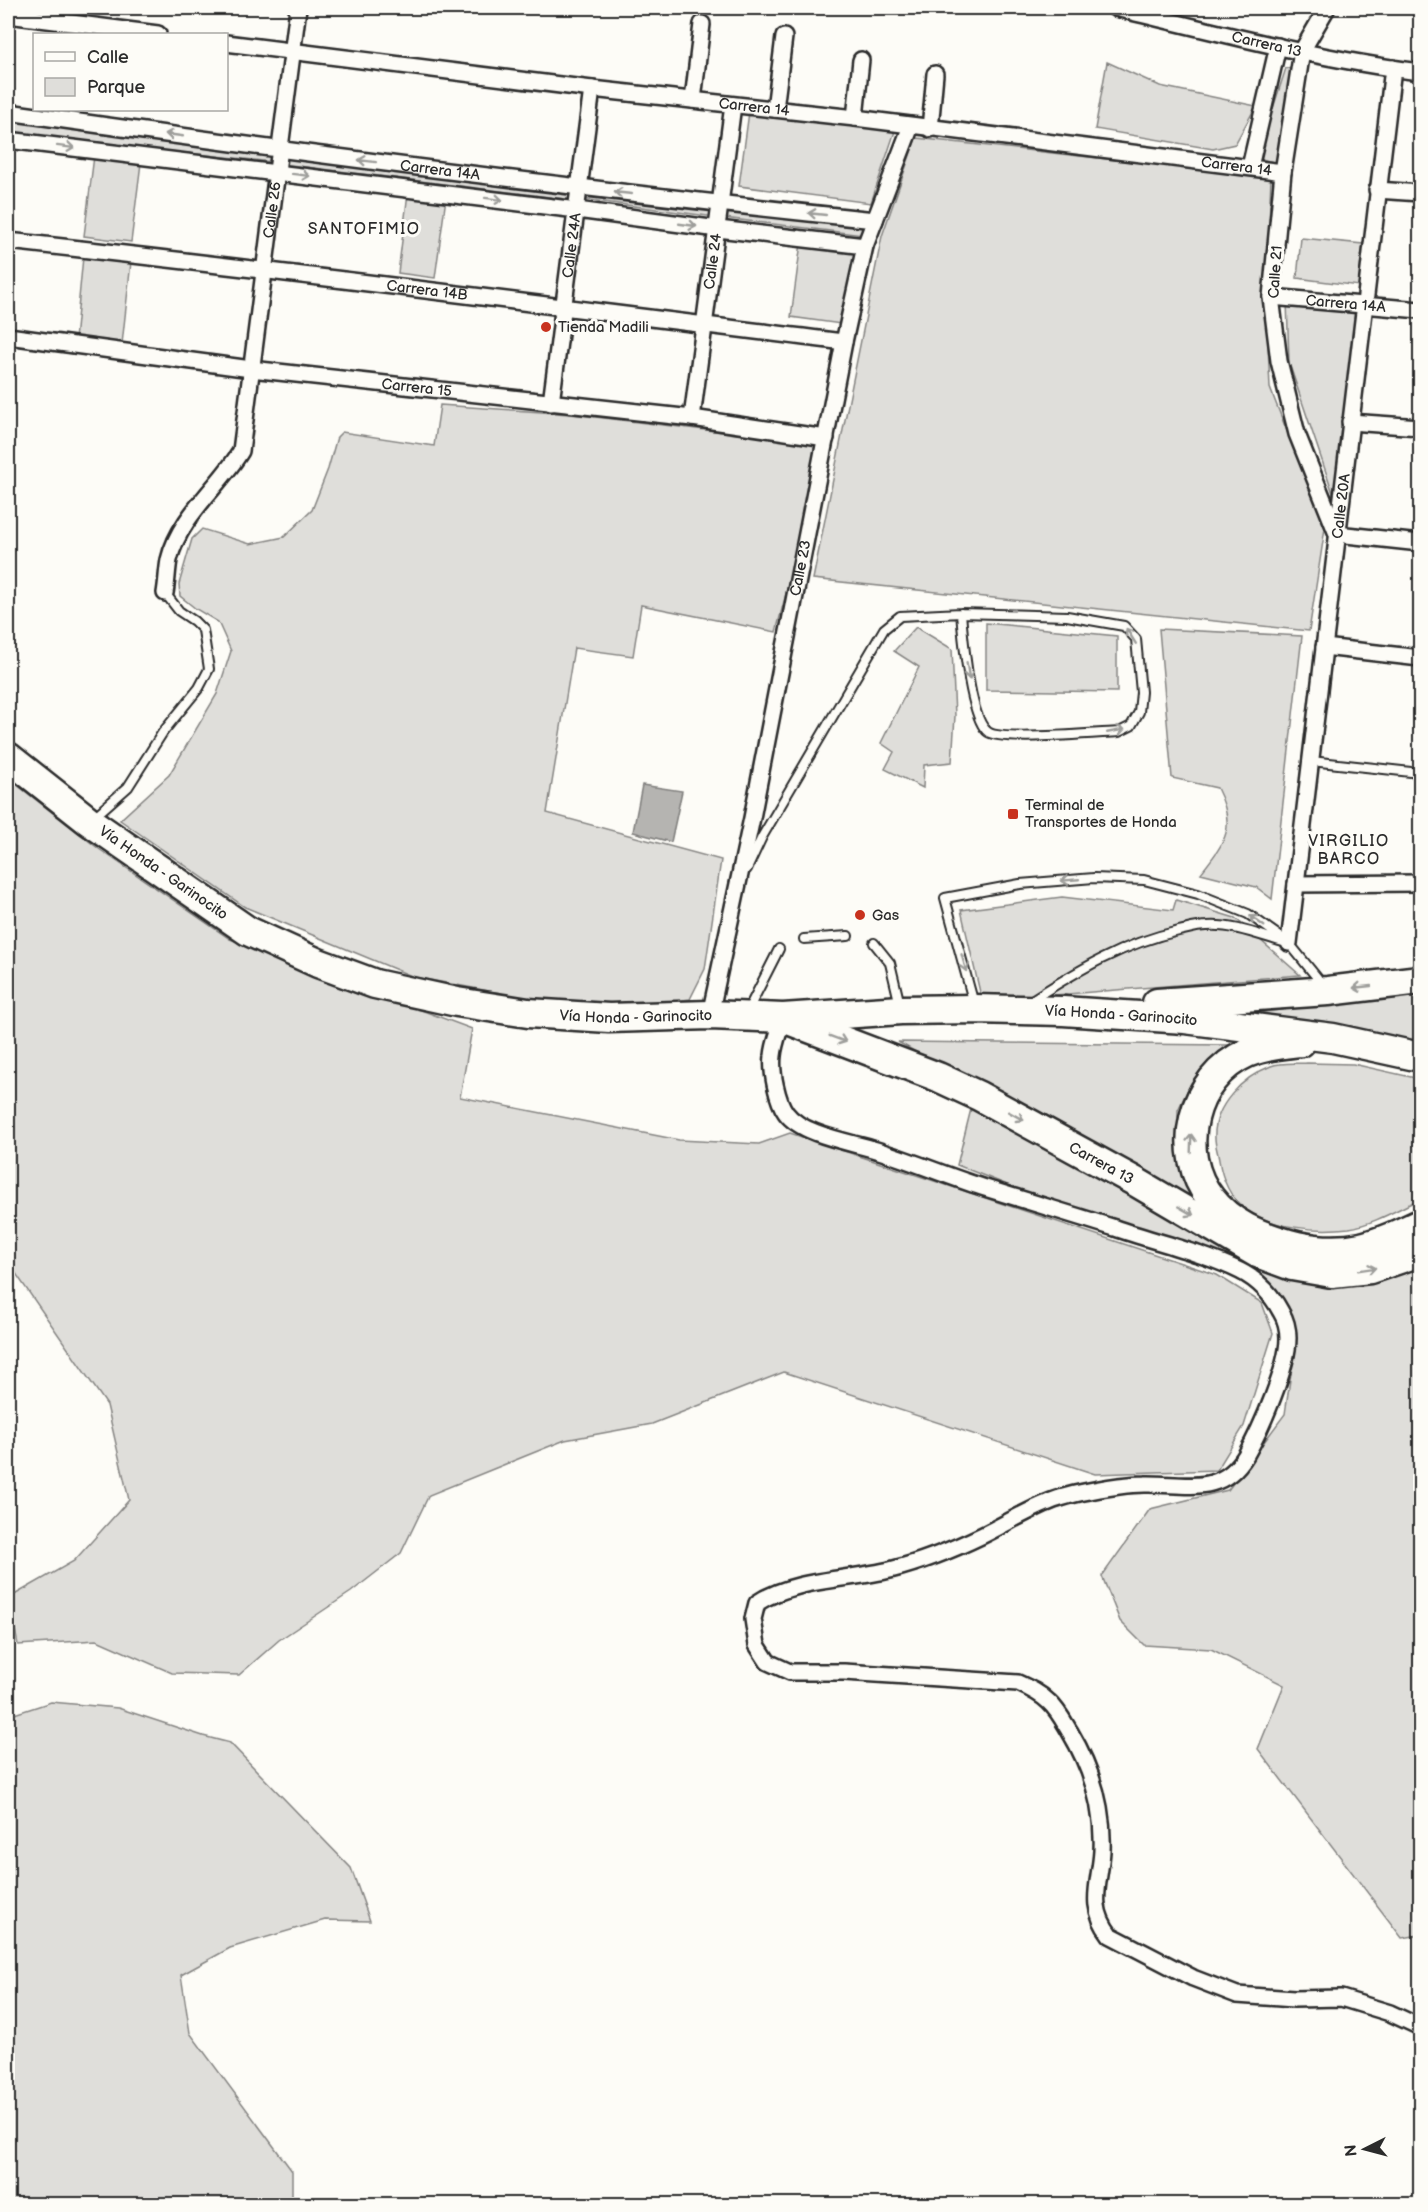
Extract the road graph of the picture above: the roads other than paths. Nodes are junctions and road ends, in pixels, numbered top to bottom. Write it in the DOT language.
graph roads {
  1 [pos="298,8"];
  2 [pos="1115,8"];
  3 [pos="1327,8"];
  4 [pos="8,15"];
  5 [pos="702,24"];
  6 [pos="150,33"];
  7 [pos="784,37"];
  8 [pos="228,43"];
  9 [pos="1278,46"];
  10 [pos="1302,51"];
  11 [pos="292,52"];
  12 [pos="861,60"];
  13 [pos="1393,69"];
  14 [pos="1420,72"];
  15 [pos="935,74"];
  16 [pos="592,89"];
  17 [pos="693,100"];
  18 [pos="733,105"];
  19 [pos="775,109"];
  20 [pos="8,111"];
  21 [pos="855,118"];
  22 [pos="911,126"];
  23 [pos="930,129"];
  24 [pos="8,140"];
  25 [pos="280,151"];
  26 [pos="1250,166"];
  27 [pos="278,172"];
  28 [pos="1283,172"];
  29 [pos="579,188"];
  30 [pos="1377,190"];
  31 [pos="1420,193"];
  32 [pos="722,204"];
  33 [pos="577,210"];
  34 [pos="875,220"];
  35 [pos="718,229"];
  36 [pos="8,241"];
  37 [pos="865,246"];
  38 [pos="266,269"];
  39 [pos="1272,297"];
  40 [pos="1364,305"];
  41 [pos="564,308"];
  42 [pos="1420,310"];
  43 [pos="705,325"];
  44 [pos="8,336"];
  45 [pos="844,342"];
  46 [pos="251,369"];
  47 [pos="551,403"];
  48 [pos="692,418"];
  49 [pos="1350,422"];
  50 [pos="1420,428"];
  51 [pos="826,438"];
  52 [pos="1337,534"];
  53 [pos="1420,543"];
  54 [pos="165,593"];
  55 [pos="962,613"];
  56 [pos="1324,647"];
  57 [pos="1420,658"];
  58 [pos="8,757"];
  59 [pos="1311,761"];
  60 [pos="1420,773"];
  61 [pos="89,821"];
  62 [pos="1420,883"];
  63 [pos="1296,884"];
  64 [pos="737,889"];
  65 [pos="848,936"];
  66 [pos="804,939"];
  67 [pos="1289,943"];
  68 [pos="874,944"];
  69 [pos="779,949"];
  70 [pos="1420,980"];
  71 [pos="1328,991"];
  72 [pos="975,1009"];
  73 [pos="901,1010"];
  74 [pos="1016,1010"];
  75 [pos="1063,1011"];
  76 [pos="710,1015"];
  77 [pos="745,1016"];
  78 [pos="783,1018"];
  79 [pos="1333,1038"];
  80 [pos="1420,1058"];
  81 [pos="1420,1224"];
  82 [pos="1420,1252"];
  83 [pos="1420,2027"];
  1 -- 11 [label="street, Calle 26"];
  2 -- 9 [label="street, Carrera 13"];
  3 -- 10 [label="street, Calle 21"];
  4 -- 6 [label="street"];
  5 -- 17 [label="street"];
  7 -- 19 [label="street"];
  8 -- 11 [label="street, Carrera 14"];
  9 -- 10 [label="street, Carrera 13"];
  9 -- 26 [label="street"];
  10 -- 13 [label="street, Carrera 13"];
  10 -- 28 [label="street, Calle 21"];
  11 -- 16 [label="street, Carrera 14"];
  11 -- 25 [label="street, Calle 26"];
  12 -- 21 [label="street"];
  13 -- 14 [label="street, Carrera 13"];
  13 -- 30 [label="street, Calle 20A"];
  15 -- 23 [label="street"];
  16 -- 17 [label="street, Carrera 14"];
  16 -- 29 [label="street, Calle 24A"];
  17 -- 18 [label="street, Carrera 14"];
  18 -- 19 [label="street, Carrera 14"];
  18 -- 32 [label="street, Calle 24"];
  19 -- 21 [label="street, Carrera 14"];
  25 -- 20 [label="street, Carrera 14A, one-way"];
  21 -- 22 [label="street, Carrera 14"];
  22 -- 23 [label="street, Carrera 14"];
  22 -- 34 [label="street, Calle 23"];
  23 -- 26 [label="street, Carrera 14"];
  24 -- 27 [label="street, Carrera 14A, one-way"];
  25 -- 27 [label="street, Calle 26"];
  29 -- 25 [label="street, Carrera 14A, one-way"];
  26 -- 28 [label="street, Carrera 14"];
  27 -- 33 [label="street, Carrera 14A, one-way"];
  27 -- 38 [label="street, Calle 26"];
  28 -- 39 [label="street, Calle 21"];
  32 -- 29 [label="street, Carrera 14A, one-way"];
  29 -- 33 [label="street, Calle 24A"];
  30 -- 31 [label="street"];
  30 -- 40 [label="street, Calle 20A"];
  34 -- 32 [label="street, Carrera 14A, one-way"];
  32 -- 35 [label="street, Calle 24"];
  33 -- 35 [label="street, Carrera 14A, one-way"];
  33 -- 41 [label="street, Calle 24A"];
  34 -- 37 [label="street, Calle 23"];
  35 -- 37 [label="street, Carrera 14A"];
  35 -- 43 [label="street, Calle 24"];
  36 -- 38 [label="street, Carrera 14B"];
  37 -- 45 [label="street, Calle 23"];
  38 -- 41 [label="street, Carrera 14B"];
  38 -- 46 [label="street, Calle 26"];
  39 -- 40 [label="street, Carrera 14A"];
  39 -- 52 [label="street, Calle 21"];
  40 -- 42 [label="street, Carrera 14A"];
  40 -- 49 [label="street, Calle 20A"];
  41 -- 43 [label="street, Carrera 14B"];
  41 -- 47 [label="street, Calle 24A"];
  43 -- 45 [label="street, Carrera 14B"];
  43 -- 48 [label="street, Calle 24"];
  44 -- 46 [label="street, Carrera 15"];
  45 -- 51 [label="street, Calle 23"];
  46 -- 47 [label="street, Carrera 15"];
  46 -- 54 [label="street, Calle 26"];
  47 -- 48 [label="street, Carrera 15"];
  48 -- 51 [label="street, Carrera 15"];
  49 -- 50 [label="street"];
  49 -- 52 [label="street, Calle 20A"];
  51 -- 64 [label="street, Calle 23"];
  52 -- 53 [label="street"];
  52 -- 56 [label="street, Calle 20A"];
  54 -- 61 [label="lane"];
  55 -- 55 [label="lane, one-way"];
  55 -- 64 [label="lane"];
  56 -- 57 [label="street"];
  56 -- 59 [label="street, Calle 20A"];
  58 -- 61 [label="highway, Vía Honda - Garinocito"];
  59 -- 60 [label="lane"];
  59 -- 63 [label="street, Calle 20A"];
  61 -- 76 [label="highway, Vía Honda - Garinocito"];
  62 -- 63 [label="street"];
  63 -- 67 [label="street, Calle 20A"];
  64 -- 76 [label="street, Calle 23"];
  65 -- 66 [label="lane"];
  67 -- 71 [label="lane"];
  67 -- 72 [label="lane, one-way"];
  67 -- 74 [label="lane"];
  68 -- 73 [label="lane"];
  69 -- 77 [label="lane"];
  70 -- 71 [label="highway, one-way"];
  71 -- 75 [label="highway"];
  72 -- 73 [label="highway, Vía Honda - Garinocito"];
  72 -- 74 [label="highway, Vía Honda - Garinocito"];
  73 -- 78 [label="highway, Vía Honda - Garinocito"];
  74 -- 75 [label="highway, Vía Honda - Garinocito"];
  75 -- 79 [label="highway, Vía Honda - Garinocito"];
  76 -- 77 [label="highway, Vía Honda - Garinocito"];
  77 -- 78 [label="highway, Vía Honda - Garinocito"];
  78 -- 82 [label="highway, Carrera 13, one-way"];
  78 -- 83 [label="street"];
  79 -- 80 [label="highway"];
  81 -- 79 [label="highway, one-way"];
}
